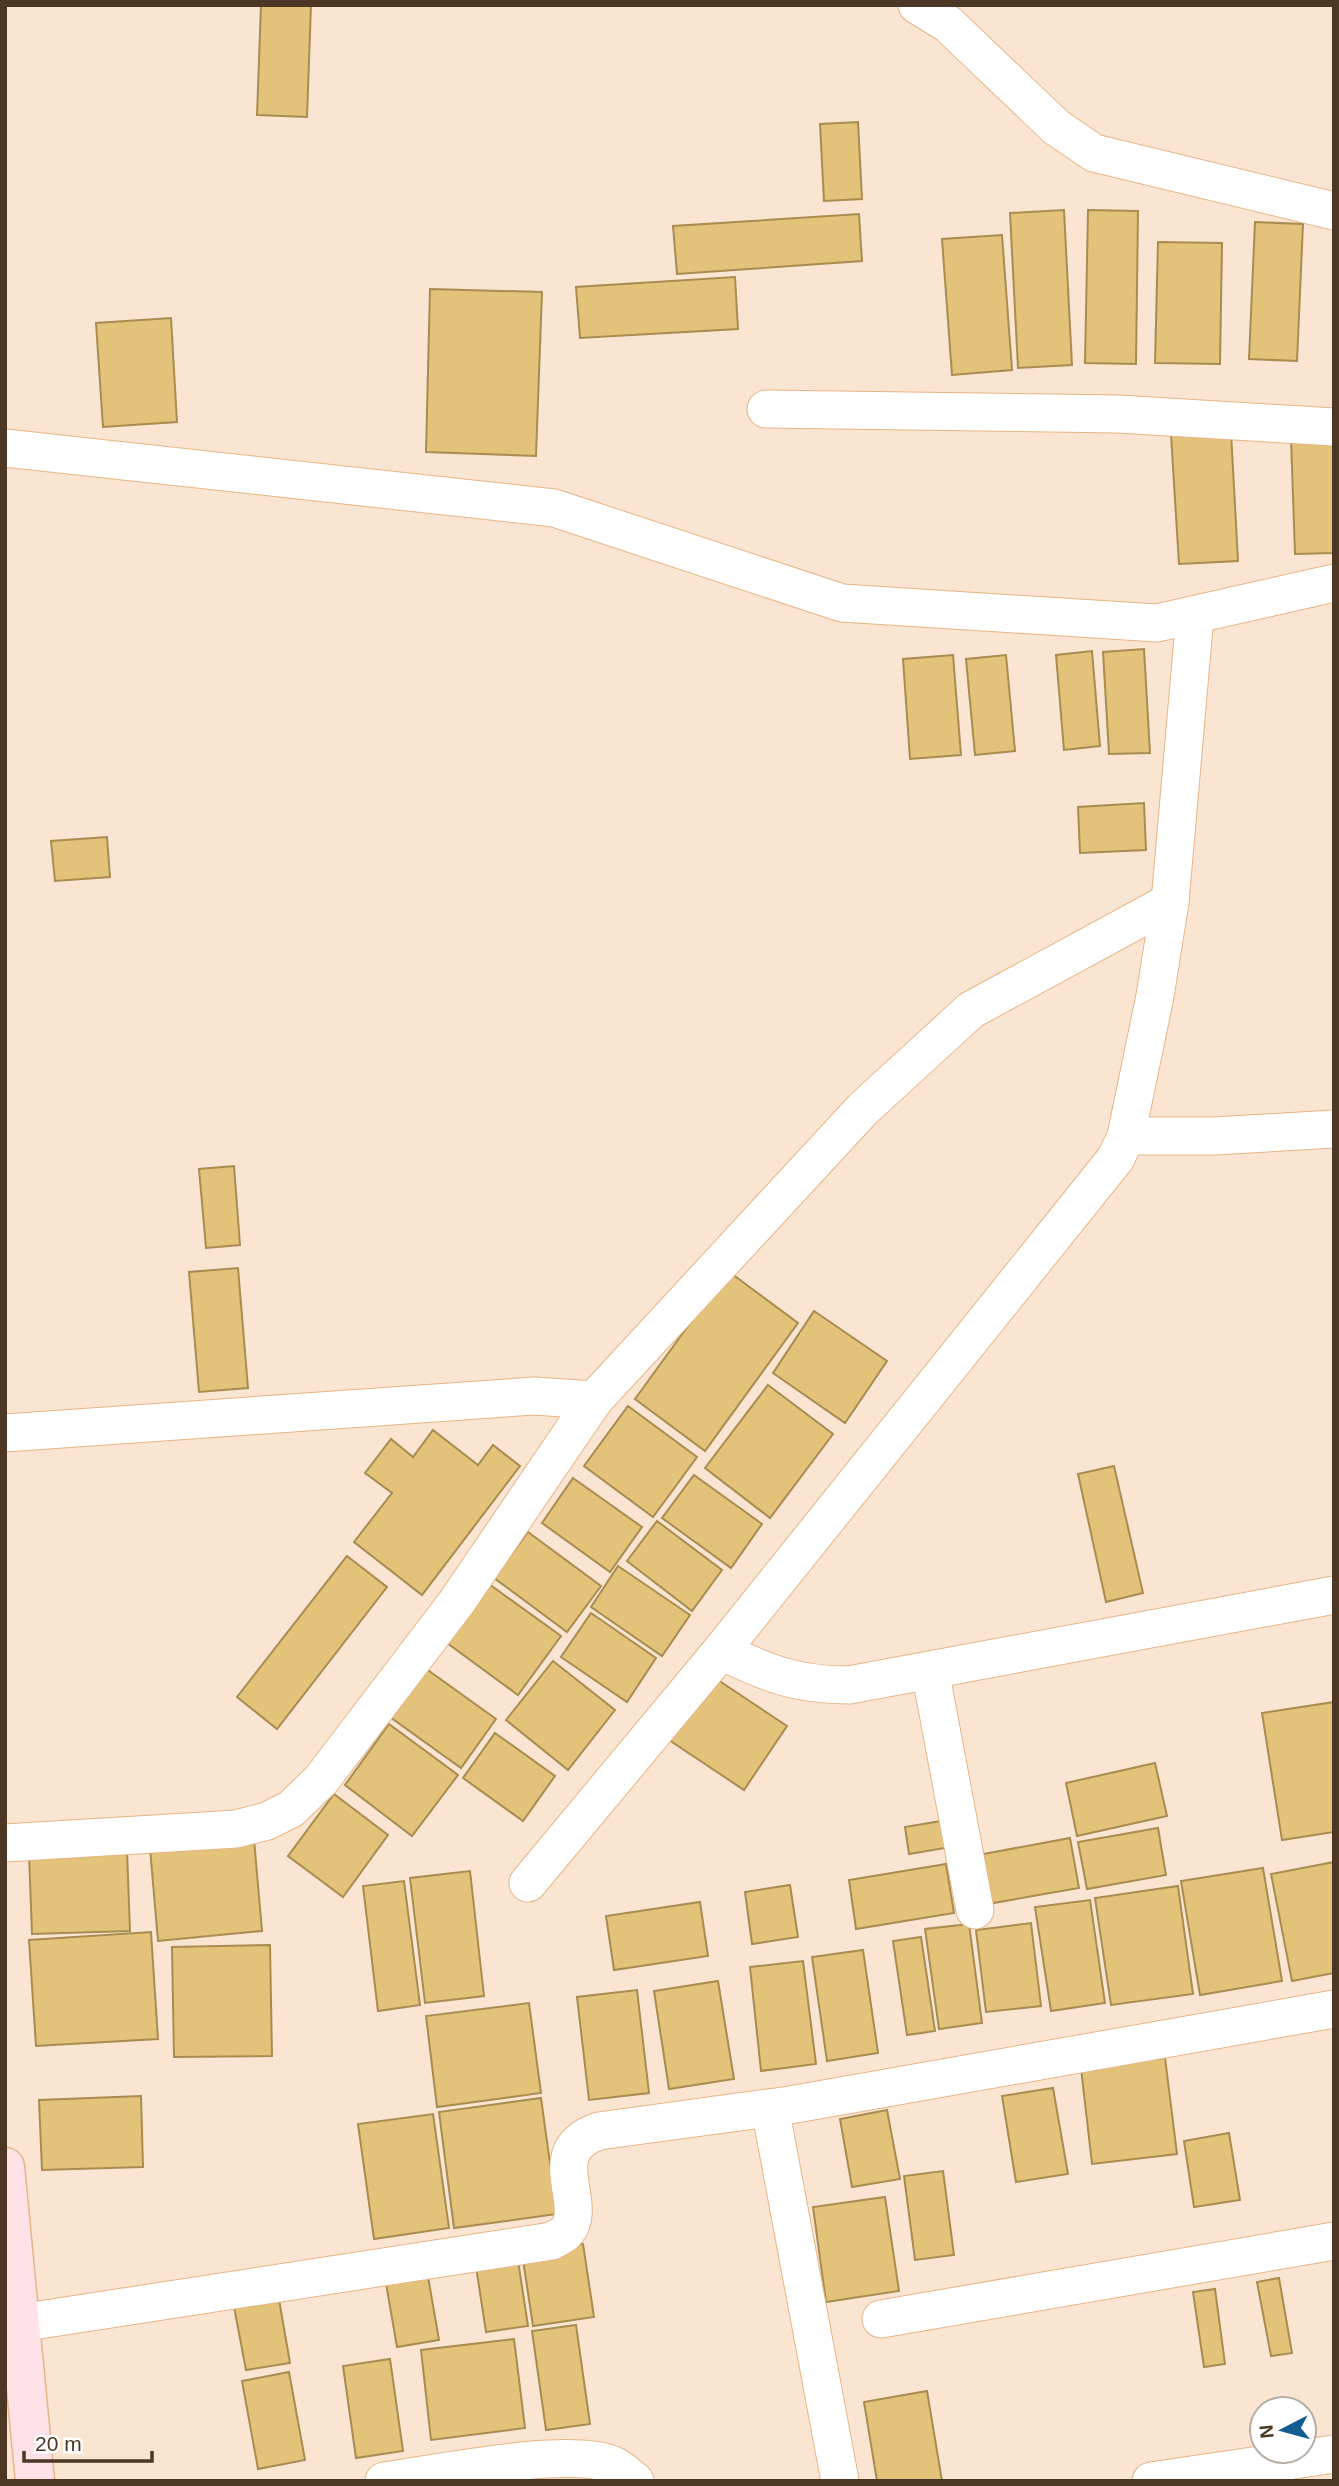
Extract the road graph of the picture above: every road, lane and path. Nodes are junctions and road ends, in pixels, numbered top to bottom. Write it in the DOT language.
graph roads {
  1 [pos="917,5"];
  2 [pos="1334,211"];
  3 [pos="766,409"];
  4 [pos="1334,427"];
  5 [pos="5,448"];
  6 [pos="1334,583"];
  7 [pos="1195,615"];
  8 [pos="1170,902"];
  9 [pos="1334,1129"];
  10 [pos="1126,1136"];
  11 [pos="594,1400"];
  12 [pos="5,1433"];
  13 [pos="1334,1595"];
  14 [pos="721,1651"];
  15 [pos="930,1670"];
  16 [pos="5,1843"];
  17 [pos="528,1883"];
  18 [pos="975,1910"];
  19 [pos="1334,2009"];
  20 [pos="770,2108"];
  21 [pos="5,2167"];
  22 [pos="1334,2241"];
  23 [pos="881,2319"];
  24 [pos="20,2323"];
  25 [pos="1334,2454"];
  26 [pos="1273,2471"];
  27 [pos="33,2481"];
  28 [pos="384,2481"];
  29 [pos="635,2481"];
  30 [pos="840,2481"];
  31 [pos="1151,2481"];
  1 -- 2 [label="street"];
  3 -- 4 [label="street"];
  5 -- 7 [label="street"];
  6 -- 7 [label="street"];
  7 -- 8 [label="street"];
  8 -- 10 [label="street"];
  8 -- 11 [label="street"];
  9 -- 10 [label="street"];
  10 -- 14 [label="street"];
  11 -- 12 [label="street"];
  11 -- 16 [label="street"];
  13 -- 15 [label="street"];
  14 -- 15 [label="street"];
  14 -- 17 [label="street"];
  15 -- 18 [label="street"];
  19 -- 20 [label="street"];
  20 -- 24 [label="street"];
  20 -- 30 [label="street"];
  21 -- 24 [label="street"];
  22 -- 23 [label="street"];
  24 -- 27 [label="street"];
  25 -- 26 [label="street"];
  26 -- 31 [label="street"];
  28 -- 29 [label="street"];
}
